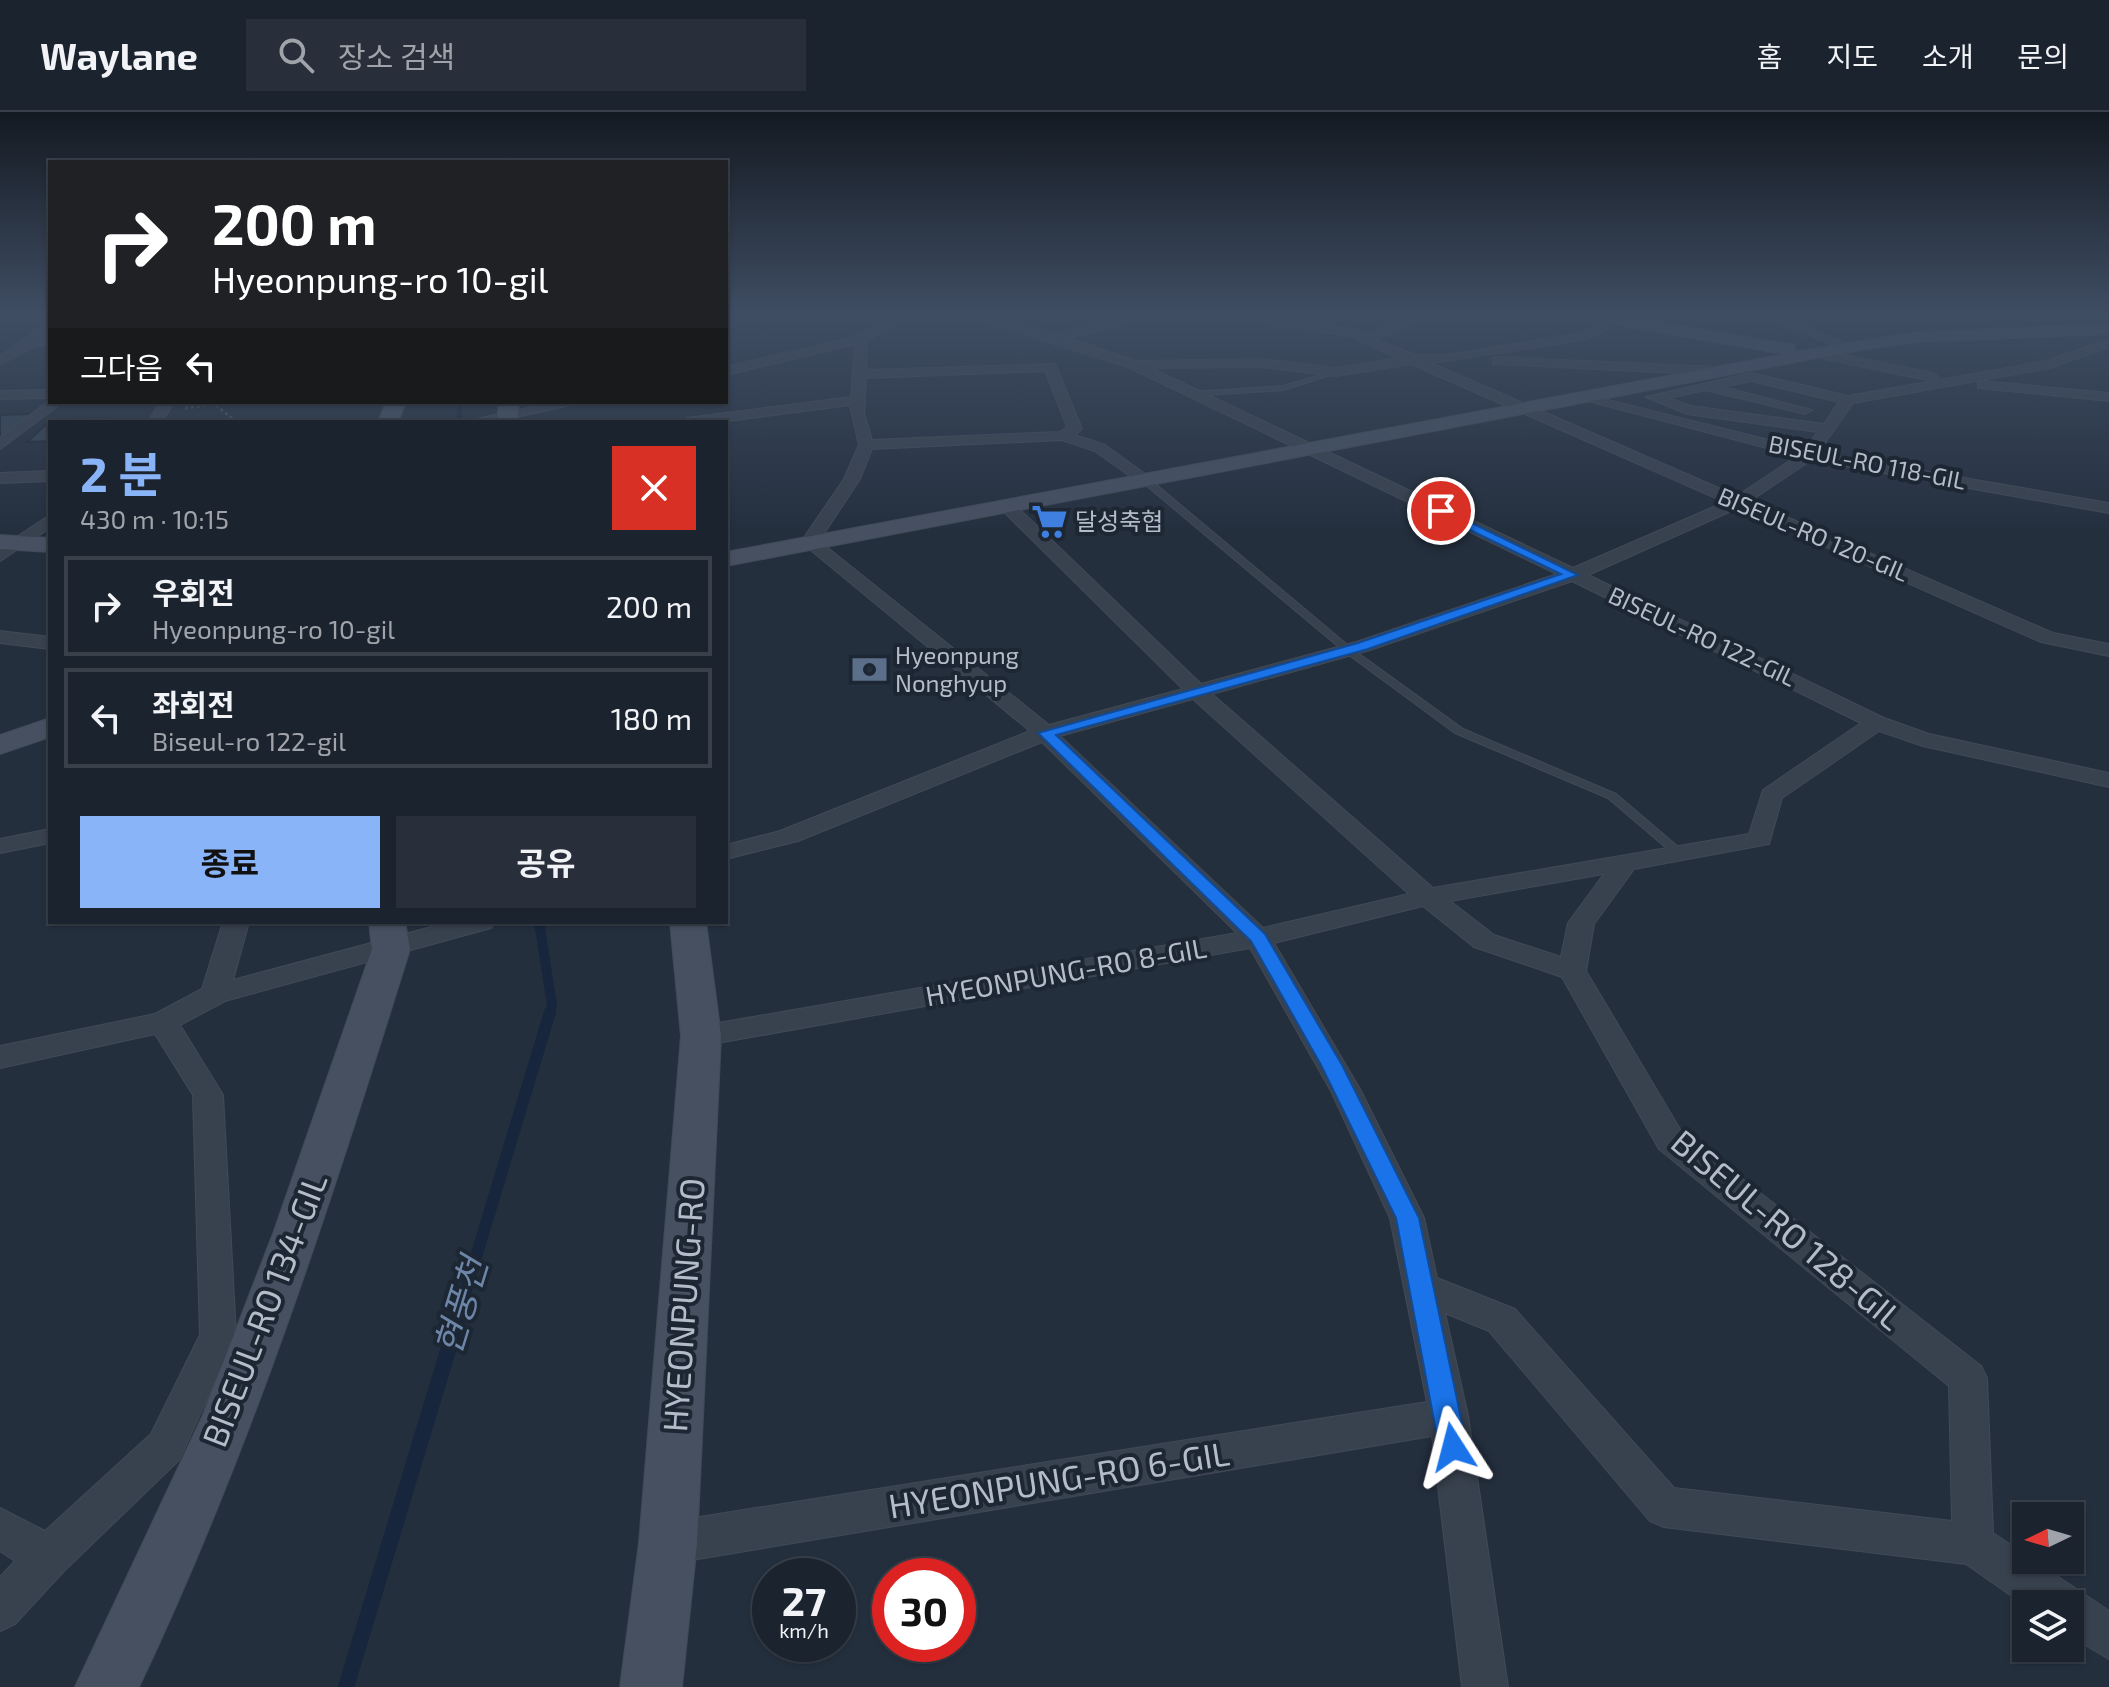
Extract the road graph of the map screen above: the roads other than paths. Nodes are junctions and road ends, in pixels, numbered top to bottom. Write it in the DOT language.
graph roads {
  1 [pos="860,386"];
  2 [pos="1062,386"];
  3 [pos="1175,386"];
  4 [pos="1292,386"];
  5 [pos="1471,386"];
  6 [pos="1659,386"];
  7 [pos="1706,386"];
  8 [pos="1772,386"];
  9 [pos="1929,386"];
  10 [pos="1992,386"];
  11 [pos="1703,387"];
  12 [pos="1686,390"];
  13 [pos="48,394"];
  14 [pos="1192,394"];
  15 [pos="0,395"];
  16 [pos="2069,395"];
  17 [pos="1580,397"];
  18 [pos="2109,397"];
  19 [pos="859,400"];
  20 [pos="53,404"];
  21 [pos="565,404"];
  22 [pos="1520,409"];
  23 [pos="2096,412"];
  24 [pos="508,413"];
  25 [pos="1840,413"];
  26 [pos="478,420"];
  27 [pos="703,420"];
  28 [pos="1764,420"];
  29 [pos="1063,436"];
  30 [pos="0,445"];
  31 [pos="866,445"];
  32 [pos="1311,448"];
  33 [pos="1809,455"];
  34 [pos="48,476"];
  35 [pos="0,478"];
  36 [pos="1144,479"];
  37 [pos="1737,503"];
  38 [pos="1006,505"];
  39 [pos="2109,508"];
  40 [pos="48,521"];
  41 [pos="810,542"];
  42 [pos="48,545"];
  43 [pos="7,548"];
  44 [pos="728,559"];
  45 [pos="1572,575"];
  46 [pos="0,637"];
  47 [pos="48,643"];
  48 [pos="1348,650"];
  49 [pos="2109,650"];
  50 [pos="1197,691"];
  51 [pos="1876,723"];
  52 [pos="48,728"];
  53 [pos="1045,733"];
  54 [pos="0,745"];
  55 [pos="2109,780"];
  56 [pos="48,836"];
  57 [pos="0,846"];
  58 [pos="728,851"];
  59 [pos="1680,854"];
  60 [pos="1624,865"];
  61 [pos="1428,897"];
  62 [pos="235,924"];
  63 [pos="468,924"];
  64 [pos="688,924"];
  65 [pos="389,935"];
  66 [pos="1258,938"];
  67 [pos="1572,971"];
  68 [pos="215,994"];
  69 [pos="163,1022"];
  70 [pos="701,1036"];
  71 [pos="0,1057"];
  72 [pos="1421,1287"];
  73 [pos="1449,1416"];
  74 [pos="0,1528"];
  75 [pos="668,1543"];
  76 [pos="1973,1544"];
  77 [pos="48,1557"];
  78 [pos="2040,1590"];
  79 [pos="0,1609"];
  80 [pos="2084,1620"];
  81 [pos="2109,1637"];
  82 [pos="106,1687"];
  83 [pos="651,1687"];
  84 [pos="1485,1687"];
  1 -- 19 [label="street"];
  2 -- 29 [label="street"];
  3 -- 14 [label="street, BISEUL-RO 122-GIL"];
  4 -- 14 [label="lane"];
  5 -- 22 [label="street, BISEUL-RO 120-GIL"];
  6 -- 17 [label="main road"];
  7 -- 11 [label="street"];
  8 -- 25 [label="street"];
  9 -- 25 [label="street"];
  10 -- 16 [label="street"];
  11 -- 12 [label="street"];
  11 -- 25 [label="street"];
  12 -- 28 [label="street"];
  12 -- 28 [label="street"];
  13 -- 15 [label="street"];
  14 -- 32 [label="street, BISEUL-RO 122-GIL"];
  16 -- 18 [label="street"];
  16 -- 23 [label="street"];
  17 -- 22 [label="main road"];
  17 -- 33 [label="street, BISEUL-RO 118-GIL"];
  19 -- 27 [label="street"];
  19 -- 31 [label="street"];
  20 -- 30 [label="street"];
  21 -- 24 [label="street"];
  22 -- 32 [label="main road"];
  22 -- 37 [label="street, BISEUL-RO 120-GIL"];
  24 -- 26 [label="street"];
  25 -- 28 [label="street"];
  25 -- 33 [label="street"];
  29 -- 31 [label="street"];
  29 -- 36 [label="street"];
  31 -- 41 [label="street"];
  32 -- 36 [label="main road"];
  32 -- 45 [label="street, BISEUL-RO 122-GIL"];
  33 -- 37 [label="street"];
  33 -- 39 [label="street, BISEUL-RO 118-GIL"];
  34 -- 35 [label="street"];
  36 -- 38 [label="main road"];
  36 -- 48 [label="lane"];
  37 -- 45 [label="street"];
  37 -- 49 [label="street, BISEUL-RO 120-GIL"];
  38 -- 41 [label="main road"];
  38 -- 50 [label="street"];
  40 -- 43 [label="street"];
  41 -- 44 [label="main road"];
  41 -- 53 [label="street"];
  42 -- 43 [label="main road"];
  45 -- 48 [label="street"];
  45 -- 51 [label="street, BISEUL-RO 122-GIL"];
  46 -- 47 [label="street"];
  48 -- 50 [label="street"];
  48 -- 59 [label="lane"];
  50 -- 53 [label="street"];
  50 -- 61 [label="street"];
  51 -- 55 [label="street, BISEUL-RO 122-GIL"];
  51 -- 59 [label="street, HYEONPUNG-RO 8-GIL"];
  52 -- 54 [label="main road"];
  53 -- 58 [label="street"];
  53 -- 66 [label="street"];
  56 -- 57 [label="street"];
  59 -- 60 [label="street, HYEONPUNG-RO 8-GIL"];
  60 -- 61 [label="street, HYEONPUNG-RO 8-GIL"];
  60 -- 67 [label="street"];
  61 -- 66 [label="street, HYEONPUNG-RO 8-GIL"];
  61 -- 67 [label="street"];
  62 -- 68 [label="street"];
  63 -- 65 [label="street"];
  64 -- 70 [label="main road, HYEONPUNG-RO"];
  65 -- 68 [label="street"];
  65 -- 82 [label="main road, BISEUL-RO 134-GIL"];
  66 -- 70 [label="street, HYEONPUNG-RO 8-GIL"];
  66 -- 72 [label="street"];
  67 -- 76 [label="street, BISEUL-RO 128-GIL"];
  68 -- 69 [label="street"];
  69 -- 71 [label="street"];
  69 -- 77 [label="street"];
  70 -- 75 [label="main road, HYEONPUNG-RO"];
  72 -- 73 [label="street"];
  72 -- 76 [label="street"];
  73 -- 75 [label="street, HYEONPUNG-RO 6-GIL"];
  73 -- 84 [label="street"];
  74 -- 77 [label="street"];
  75 -- 83 [label="main road, HYEONPUNG-RO"];
  76 -- 78 [label="street"];
  77 -- 79 [label="street"];
  80 -- 81 [label="street"];
}
